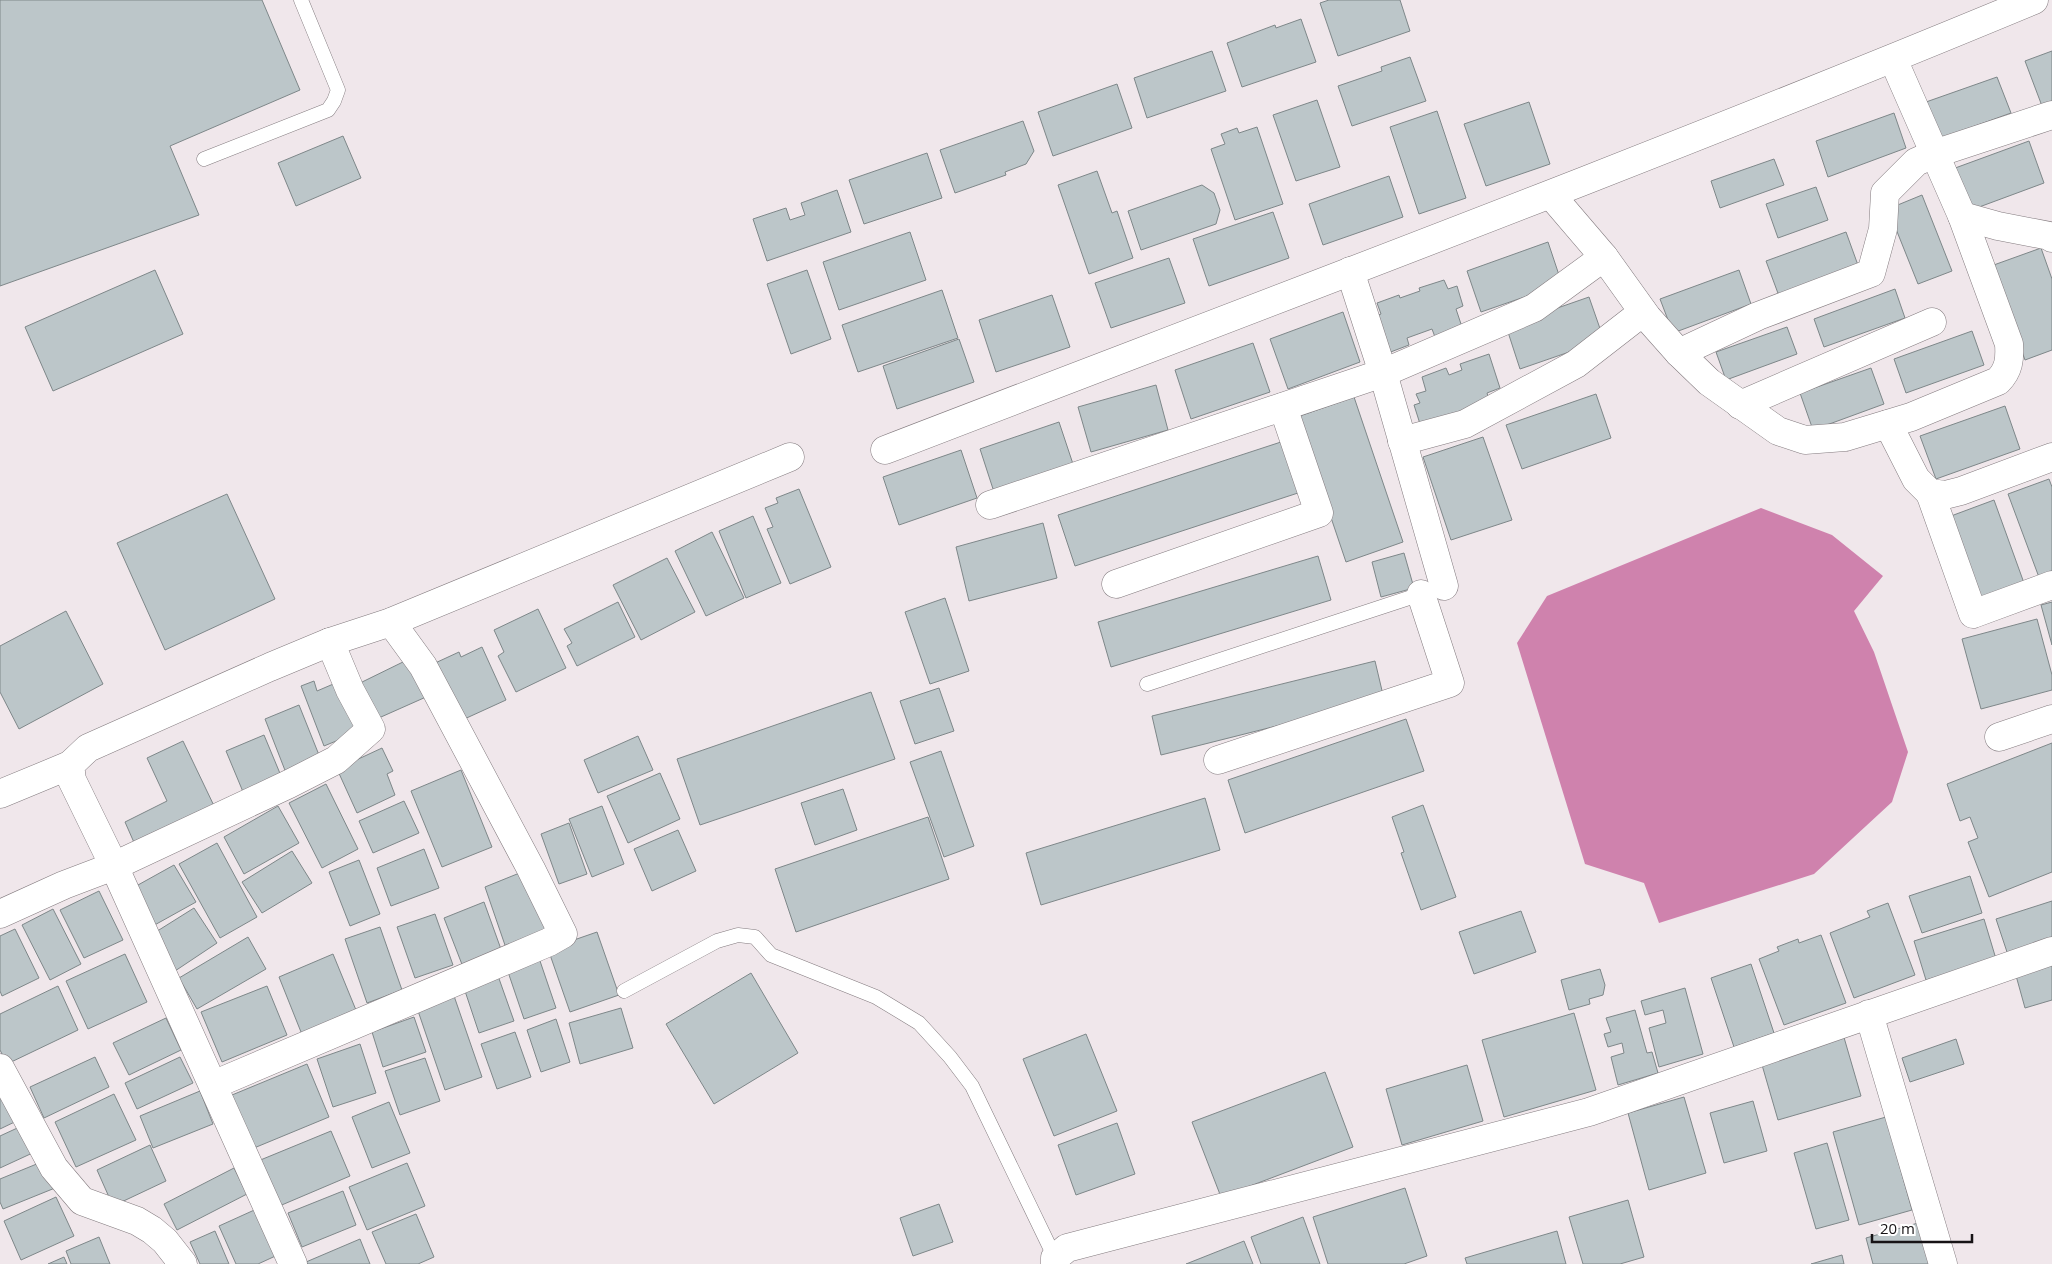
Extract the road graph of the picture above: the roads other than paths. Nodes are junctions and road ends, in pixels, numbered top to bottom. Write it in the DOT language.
graph roads {
  1 [pos="301,0"];
  2 [pos="2034,0"];
  3 [pos="1892,59"];
  4 [pos="2052,115"];
  5 [pos="1934,154"];
  6 [pos="204,159"];
  7 [pos="1551,195"];
  8 [pos="1962,216"];
  9 [pos="2052,238"];
  10 [pos="1604,257"];
  11 [pos="1350,270"];
  12 [pos="1643,312"];
  13 [pos="1932,322"];
  14 [pos="1679,353"];
  15 [pos="1384,373"];
  16 [pos="1740,405"];
  17 [pos="1283,407"];
  18 [pos="1888,424"];
  19 [pos="1402,440"];
  20 [pos="885,450"];
  21 [pos="790,457"];
  22 [pos="2052,457"];
  23 [pos="1930,493"];
  24 [pos="990,505"];
  25 [pos="1116,584"];
  26 [pos="2052,585"];
  27 [pos="1432,590"];
  28 [pos="391,622"];
  29 [pos="330,642"];
  30 [pos="1147,684"];
  31 [pos="2052,718"];
  32 [pos="1999,737"];
  33 [pos="1218,760"];
  34 [pos="70,765"];
  35 [pos="0,794"];
  36 [pos="114,866"];
  37 [pos="0,914"];
  38 [pos="2052,950"];
  39 [pos="624,991"];
  40 [pos="1869,1014"];
  41 [pos="0,1068"];
  42 [pos="214,1085"];
  43 [pos="1055,1261"];
  44 [pos="183,1264"];
  45 [pos="293,1264"];
  46 [pos="1942,1264"];
  1 -- 6 [label="lane"];
  2 -- 3 [label="street"];
  3 -- 5 [label="street"];
  3 -- 7 [label="street"];
  4 -- 5 [label="street"];
  5 -- 8 [label="street"];
  5 -- 14 [label="street"];
  7 -- 10 [label="street"];
  7 -- 11 [label="street"];
  8 -- 9 [label="street"];
  8 -- 18 [label="street"];
  10 -- 12 [label="street"];
  10 -- 15 [label="street"];
  11 -- 15 [label="street"];
  11 -- 20 [label="street"];
  12 -- 14 [label="street"];
  12 -- 19 [label="street"];
  13 -- 16 [label="street"];
  14 -- 16 [label="street"];
  15 -- 17 [label="street"];
  15 -- 19 [label="street"];
  16 -- 18 [label="street"];
  17 -- 24 [label="street"];
  17 -- 25 [label="street"];
  18 -- 23 [label="street"];
  19 -- 27 [label="street"];
  21 -- 28 [label="street"];
  22 -- 23 [label="street"];
  23 -- 26 [label="street"];
  27 -- 30 [label="lane"];
  27 -- 33 [label="street"];
  28 -- 29 [label="street"];
  28 -- 42 [label="street"];
  29 -- 34 [label="street"];
  29 -- 36 [label="street"];
  31 -- 32 [label="street"];
  34 -- 35 [label="street"];
  34 -- 36 [label="street"];
  36 -- 37 [label="street"];
  36 -- 42 [label="street"];
  38 -- 40 [label="street"];
  39 -- 43 [label="lane"];
  40 -- 43 [label="street"];
  40 -- 46 [label="street"];
  41 -- 44 [label="street"];
  42 -- 45 [label="street"];
}
